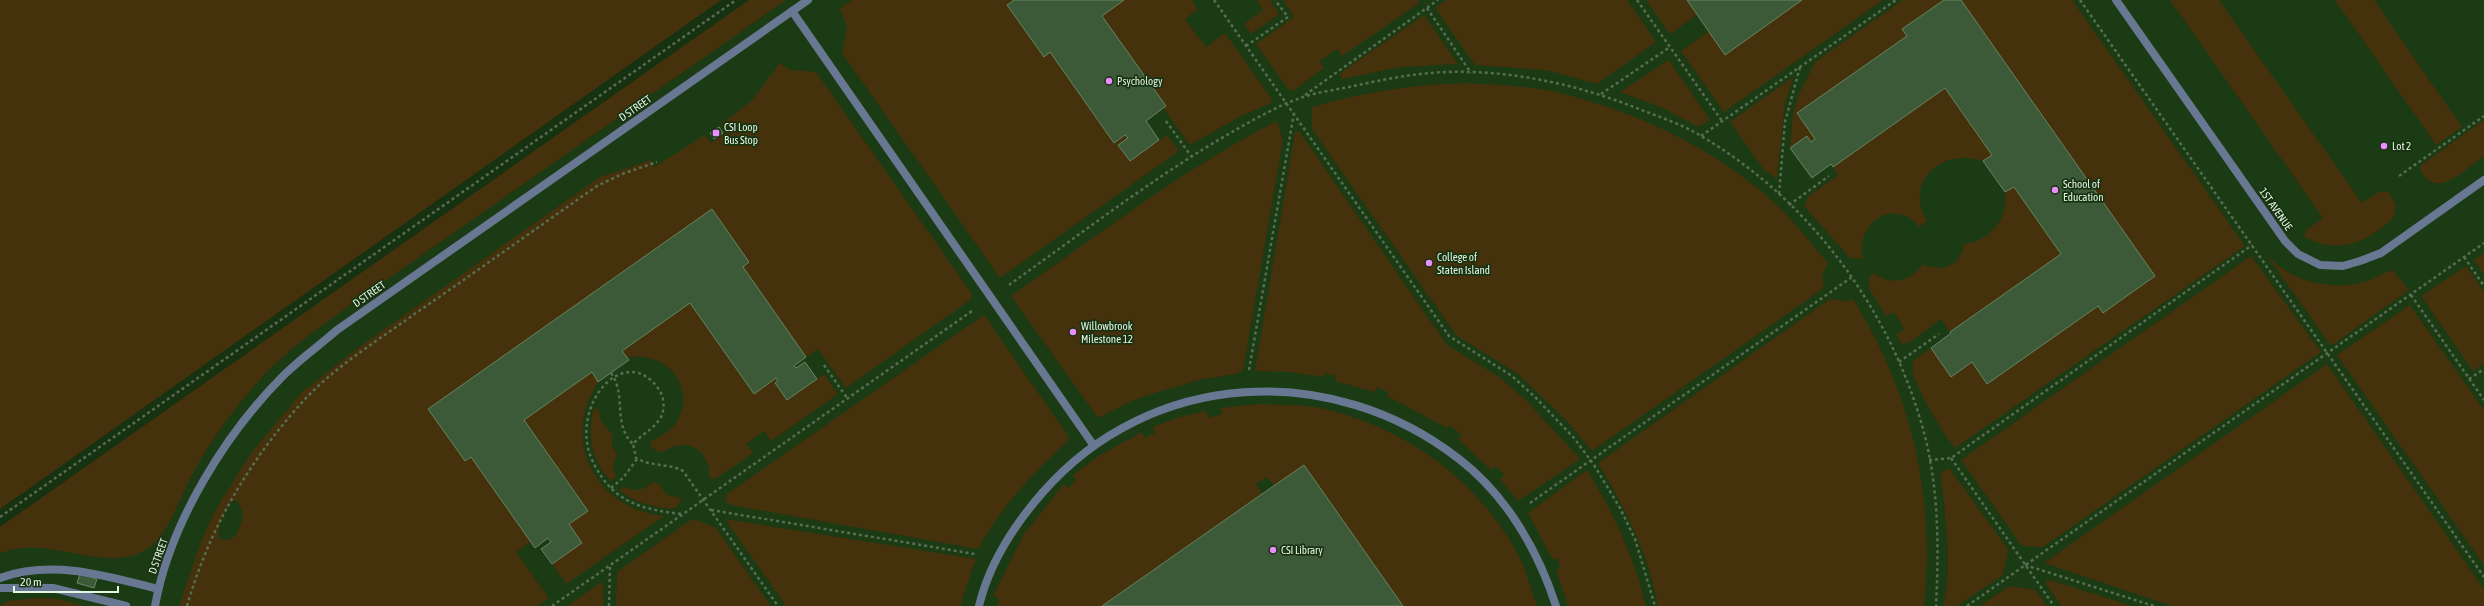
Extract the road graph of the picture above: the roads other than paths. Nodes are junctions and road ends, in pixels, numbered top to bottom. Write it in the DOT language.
graph roads {
  1 [pos="808,0"];
  2 [pos="2116,0"];
  3 [pos="792,11"];
  4 [pos="2484,180"];
  5 [pos="1094,446"];
  6 [pos="0,578"];
  7 [pos="0,588"];
  8 [pos="158,589"];
  9 [pos="126,606"];
  10 [pos="155,606"];
  11 [pos="979,606"];
  12 [pos="1556,606"];
  1 -- 3 [label="street, D STREET"];
  2 -- 4 [label="street, 1ST AVENUE"];
  3 -- 5 [label="street"];
  3 -- 8 [label="street, D STREET"];
  5 -- 11 [label="street"];
  5 -- 12 [label="street"];
  6 -- 8 [label="street, D STREET"];
  7 -- 9 [label="street"];
  8 -- 10 [label="street"];
}
